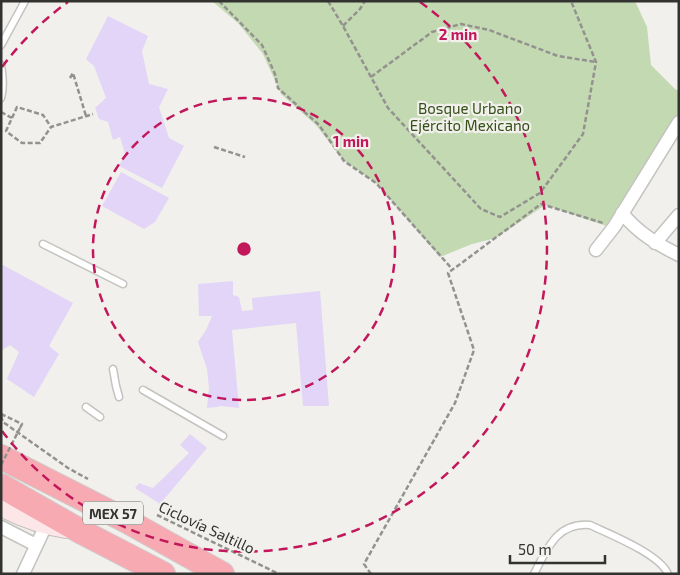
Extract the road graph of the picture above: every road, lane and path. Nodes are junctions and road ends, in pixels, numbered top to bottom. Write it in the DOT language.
graph roads {
  1 [pos="25,1"];
  2 [pos="219,1"];
  3 [pos="328,1"];
  4 [pos="365,1"];
  5 [pos="571,1"];
  6 [pos="343,26"];
  7 [pos="1,45"];
  8 [pos="596,62"];
  9 [pos="1,65"];
  10 [pos="371,77"];
  11 [pos="70,78"];
  12 [pos="1,98"];
  13 [pos="1,112"];
  14 [pos="93,114"];
  15 [pos="86,116"];
  16 [pos="12,118"];
  17 [pos="679,122"];
  18 [pos="51,127"];
  19 [pos="214,147"];
  20 [pos="245,158"];
  21 [pos="622,213"];
  22 [pos="679,215"];
  23 [pos="604,223"];
  24 [pos="655,243"];
  25 [pos="43,244"];
  26 [pos="596,250"];
  27 [pos="679,255"];
  28 [pos="452,270"];
  29 [pos="123,284"];
  30 [pos="113,369"];
  31 [pos="144,390"];
  32 [pos="119,397"];
  33 [pos="86,407"];
  34 [pos="1,415"];
  35 [pos="100,417"];
  36 [pos="223,436"];
  37 [pos="1,457"];
  38 [pos="1,465"];
  39 [pos="91,481"];
  40 [pos="1,486"];
  41 [pos="1,507"];
  42 [pos="157,515"];
  43 [pos="46,525"];
  44 [pos="1,528"];
  45 [pos="80,532"];
  46 [pos="36,545"];
  47 [pos="23,574"];
  48 [pos="163,574"];
  49 [pos="222,574"];
  50 [pos="280,574"];
  51 [pos="371,574"];
  52 [pos="534,574"];
  53 [pos="668,574"];
  1 -- 7 [label="lane"];
  2 -- 28 [label="path"];
  3 -- 6 [label="path"];
  4 -- 6 [label="path"];
  5 -- 8 [label="path"];
  6 -- 10 [label="path"];
  8 -- 10 [label="path"];
  8 -- 10 [label="path"];
  9 -- 12 [label="lane"];
  11 -- 15 [label="path"];
  13 -- 16 [label="path"];
  14 -- 15 [label="path"];
  15 -- 18 [label="path"];
  16 -- 18 [label="path"];
  16 -- 18 [label="path"];
  17 -- 21 [label="street"];
  19 -- 20 [label="path"];
  21 -- 24 [label="street"];
  21 -- 26 [label="street"];
  22 -- 24 [label="street"];
  23 -- 28 [label="path"];
  24 -- 27 [label="street"];
  25 -- 29 [label="lane"];
  28 -- 51 [label="path"];
  30 -- 32 [label="lane"];
  31 -- 36 [label="lane"];
  33 -- 35 [label="lane"];
  34 -- 38 [label="path, bridge"];
  34 -- 39 [label="path"];
  37 -- 49 [label="highway, MEX 57"];
  40 -- 45 [label="highway, MEX 57"];
  41 -- 43 [label="street"];
  42 -- 50 [label="path, Ciclovía Saltillo"];
  43 -- 45 [label="street"];
  43 -- 46 [label="street"];
  44 -- 46 [label="street"];
  45 -- 48 [label="highway, MEX 57"];
  46 -- 47 [label="street"];
  52 -- 53 [label="lane"];
}
